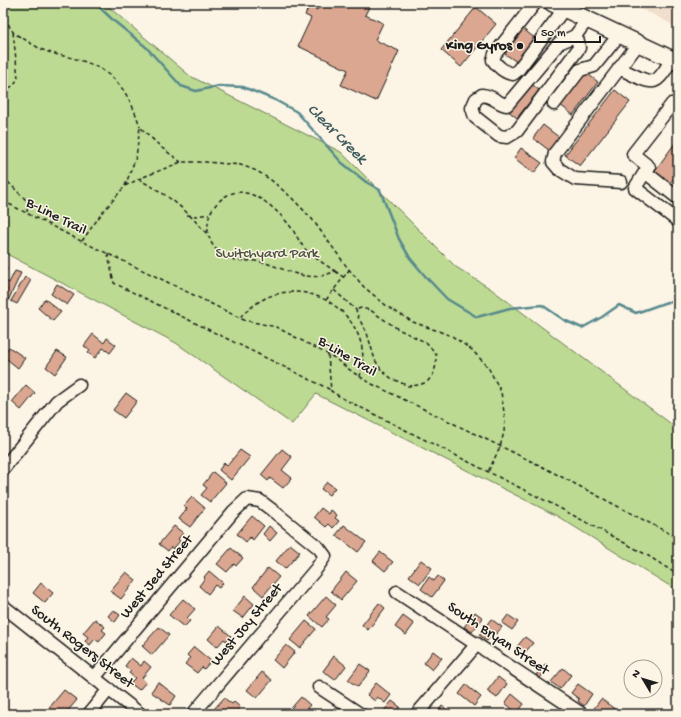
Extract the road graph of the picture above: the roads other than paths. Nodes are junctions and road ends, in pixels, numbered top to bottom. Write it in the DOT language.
graph roads {
  1 [pos="535,3"];
  2 [pos="558,6"];
  3 [pos="587,20"];
  4 [pos="619,35"];
  5 [pos="575,36"];
  6 [pos="638,44"];
  7 [pos="675,61"];
  8 [pos="619,68"];
  9 [pos="554,104"];
  10 [pos="678,107"];
  11 [pos="645,172"];
  12 [pos="621,182"];
  13 [pos="678,198"];
  14 [pos="678,209"];
  15 [pos="678,215"];
  16 [pos="678,221"];
  17 [pos="79,385"];
  18 [pos="3,469"];
  19 [pos="325,556"];
  20 [pos="397,592"];
  21 [pos="3,606"];
  22 [pos="477,644"];
  23 [pos="94,678"];
  24 [pos="319,687"];
  25 [pos="109,689"];
  26 [pos="89,714"];
  27 [pos="140,714"];
  28 [pos="192,714"];
  29 [pos="360,714"];
  30 [pos="417,714"];
  31 [pos="582,714"];
  1 -- 2 [label="street"];
  2 -- 3 [label="main road"];
  3 -- 4 [label="main road"];
  3 -- 5 [label="street"];
  4 -- 6 [label="main road"];
  4 -- 9 [label="street"];
  5 -- 5 [label="street"];
  6 -- 7 [label="main road"];
  6 -- 8 [label="street"];
  7 -- 8 [label="street"];
  8 -- 12 [label="street"];
  10 -- 11 [label="street"];
  11 -- 13 [label="street"];
  11 -- 16 [label="street"];
  14 -- 15 [label="street"];
  17 -- 18 [label="street"];
  19 -- 23 [label="street, West Jed Street"];
  19 -- 28 [label="street, West Joy Street"];
  20 -- 22 [label="street, South Bryan Street"];
  21 -- 23 [label="street, South Rogers Street"];
  22 -- 30 [label="street"];
  22 -- 31 [label="street, South Bryan Street"];
  23 -- 25 [label="street, South Rogers Street"];
  24 -- 29 [label="street"];
  25 -- 26 [label="street"];
  25 -- 27 [label="street, South Rogers Street"];
}
